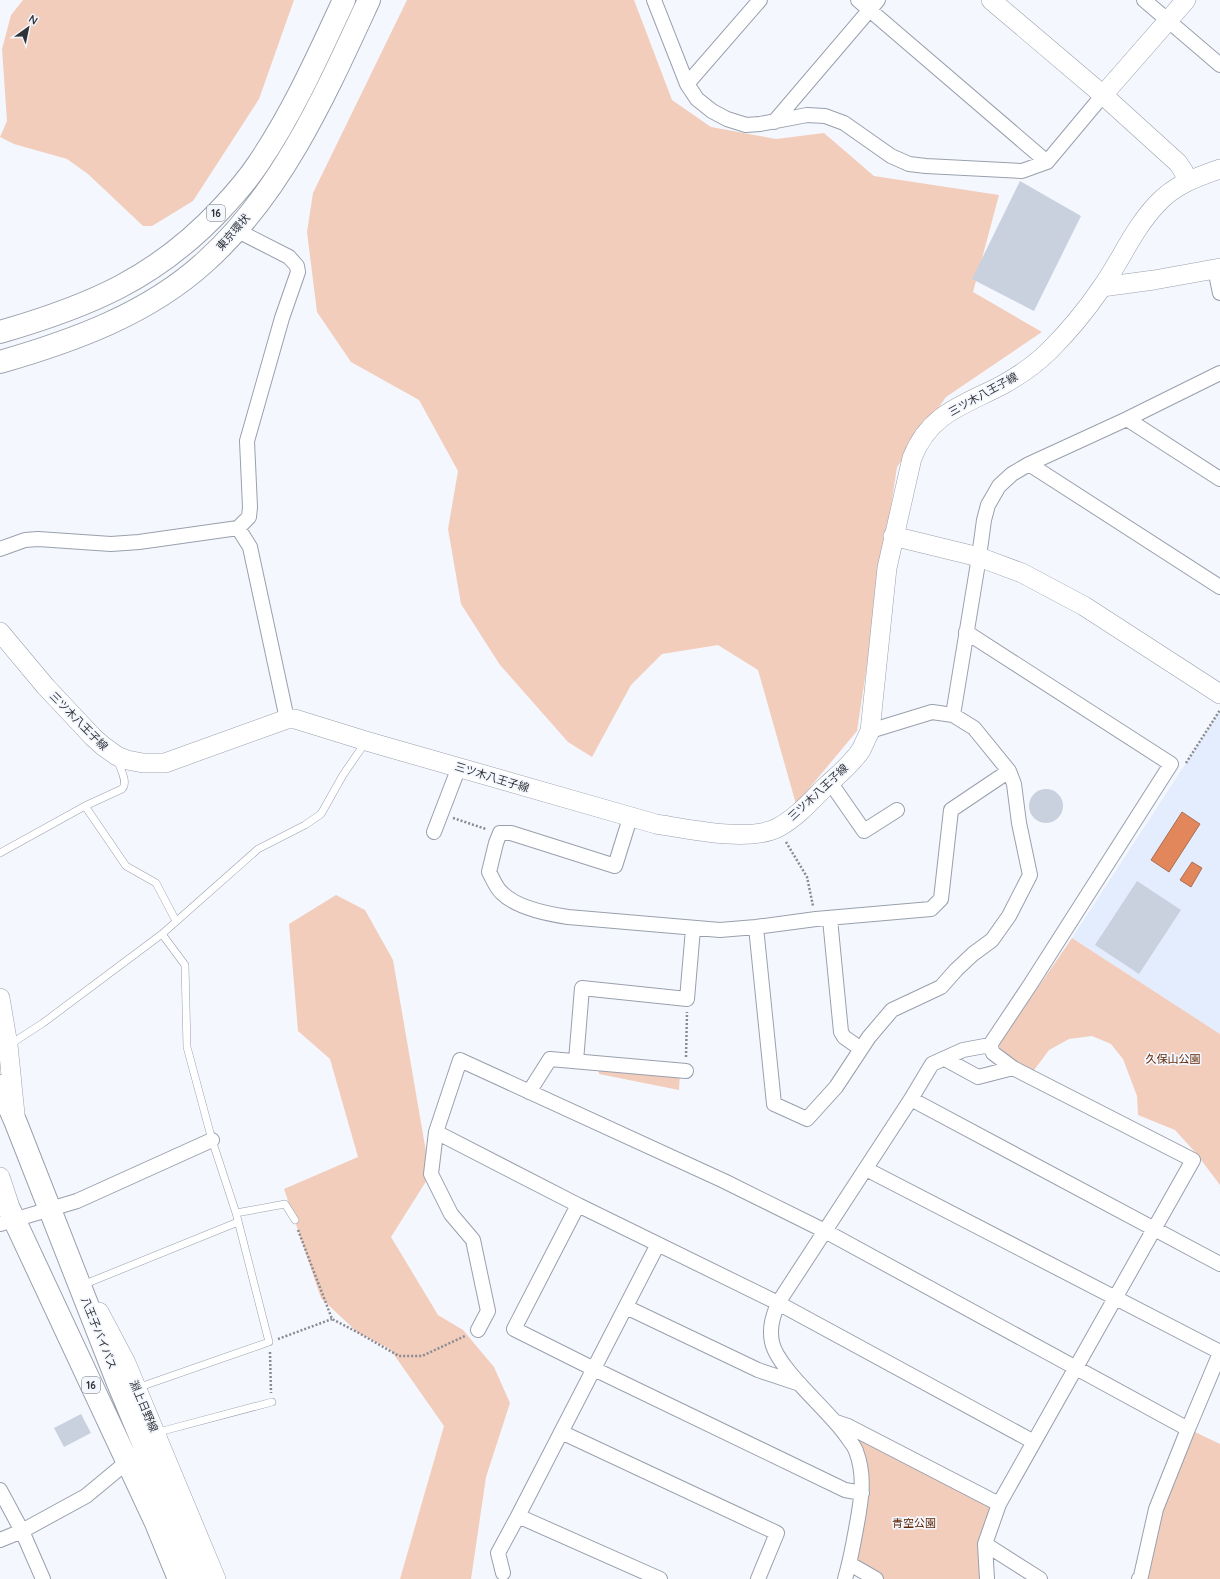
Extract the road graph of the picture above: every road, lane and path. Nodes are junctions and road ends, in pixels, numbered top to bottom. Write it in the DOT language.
graph roads {
  1 [pos="344,0"];
  2 [pos="369,0"];
  3 [pos="654,0"];
  4 [pos="760,0"];
  5 [pos="858,0"];
  6 [pos="991,0"];
  7 [pos="1144,0"];
  8 [pos="1186,0"];
  9 [pos="874,5"];
  10 [pos="1168,20"];
  11 [pos="1220,65"];
  12 [pos="687,84"];
  13 [pos="1103,96"];
  14 [pos="774,122"];
  15 [pos="1047,162"];
  16 [pos="1220,169"];
  17 [pos="1186,182"];
  18 [pos="236,230"];
  19 [pos="1218,268"];
  20 [pos="1102,287"];
  21 [pos="1220,293"];
  22 [pos="0,332"];
  23 [pos="0,362"];
  24 [pos="1220,373"];
  25 [pos="1127,419"];
  26 [pos="1029,464"];
  27 [pos="1220,479"];
  28 [pos="238,528"];
  29 [pos="893,536"];
  30 [pos="0,549"];
  31 [pos="979,557"];
  32 [pos="1220,587"];
  33 [pos="0,632"];
  34 [pos="966,632"];
  35 [pos="1220,694"];
  36 [pos="953,715"];
  37 [pos="288,719"];
  38 [pos="870,731"];
  39 [pos="366,741"];
  40 [pos="117,756"];
  41 [pos="459,767"];
  42 [pos="1009,771"];
  43 [pos="830,782"];
  44 [pos="85,806"];
  45 [pos="896,810"];
  46 [pos="441,815"];
  47 [pos="630,818"];
  48 [pos="778,827"];
  49 [pos="434,832"];
  50 [pos="500,833"];
  51 [pos="0,853"];
  52 [pos="823,919"];
  53 [pos="176,921"];
  54 [pos="756,927"];
  55 [pos="693,929"];
  56 [pos="162,934"];
  57 [pos="687,999"];
  58 [pos="0,1000"];
  59 [pos="8,1045"];
  60 [pos="990,1045"];
  61 [pos="861,1049"];
  62 [pos="945,1059"];
  63 [pos="576,1061"];
  64 [pos="1013,1068"];
  65 [pos="686,1071"];
  66 [pos="0,1086"];
  67 [pos="529,1092"];
  68 [pos="911,1099"];
  69 [pos="16,1123"];
  70 [pos="436,1132"];
  71 [pos="212,1140"];
  72 [pos="866,1169"];
  73 [pos="0,1177"];
  74 [pos="0,1191"];
  75 [pos="578,1205"];
  76 [pos="49,1209"];
  77 [pos="236,1213"];
  78 [pos="295,1220"];
  79 [pos="7,1222"];
  80 [pos="238,1222"];
  81 [pos="1154,1228"];
  82 [pos="825,1231"];
  83 [pos="61,1238"];
  84 [pos="658,1244"];
  85 [pos="1220,1264"];
  86 [pos="85,1284"];
  87 [pos="1115,1298"];
  88 [pos="778,1304"];
  89 [pos="626,1307"];
  90 [pos="332,1319"];
  91 [pos="478,1330"];
  92 [pos="269,1342"];
  93 [pos="1220,1352"];
  94 [pos="1075,1368"];
  95 [pos="594,1369"];
  96 [pos="800,1384"];
  97 [pos="136,1388"];
  98 [pos="272,1402"];
  99 [pos="836,1422"];
  100 [pos="1188,1429"];
  101 [pos="561,1432"];
  102 [pos="155,1433"];
  103 [pos="1034,1442"];
  104 [pos="127,1462"];
  105 [pos="0,1490"];
  106 [pos="862,1493"];
  107 [pos="999,1504"];
  108 [pos="518,1516"];
  109 [pos="22,1531"];
  110 [pos="0,1540"];
  111 [pos="985,1544"];
  112 [pos="850,1564"];
  113 [pos="503,1573"];
  114 [pos="657,1578"];
  115 [pos="43,1579"];
  116 [pos="179,1579"];
  117 [pos="200,1579"];
  118 [pos="216,1579"];
  119 [pos="758,1579"];
  120 [pos="845,1579"];
  121 [pos="876,1579"];
  122 [pos="987,1579"];
  123 [pos="1040,1579"];
  124 [pos="1139,1579"];
  1 -- 22 [label="highway, 16"];
  2 -- 18 [label="highway, 東京環状 / 16"];
  3 -- 12 [label="street"];
  4 -- 12 [label="street"];
  5 -- 9 [label="street"];
  6 -- 13 [label="main road"];
  7 -- 10 [label="street"];
  8 -- 10 [label="main road"];
  9 -- 14 [label="street"];
  9 -- 15 [label="street"];
  10 -- 11 [label="street"];
  10 -- 13 [label="main road"];
  12 -- 14 [label="street"];
  13 -- 15 [label="street"];
  13 -- 17 [label="main road"];
  14 -- 15 [label="street"];
  16 -- 17 [label="main road, 三ツ木八王子線"];
  17 -- 20 [label="main road, 三ツ木八王子線"];
  18 -- 23 [label="highway, 東京環状 / 16"];
  18 -- 28 [label="street"];
  19 -- 20 [label="main road"];
  19 -- 21 [label="street"];
  20 -- 29 [label="main road, 三ツ木八王子線"];
  24 -- 25 [label="street"];
  25 -- 26 [label="street"];
  25 -- 27 [label="street"];
  26 -- 31 [label="street"];
  26 -- 32 [label="street"];
  28 -- 30 [label="street"];
  28 -- 37 [label="street"];
  29 -- 31 [label="main road"];
  29 -- 38 [label="main road, 三ツ木八王子線"];
  31 -- 34 [label="street"];
  31 -- 35 [label="main road"];
  33 -- 40 [label="main road, 三ツ木八王子線"];
  34 -- 36 [label="street"];
  34 -- 60 [label="street"];
  36 -- 38 [label="street"];
  36 -- 42 [label="street"];
  37 -- 39 [label="main road, 三ツ木八王子線"];
  37 -- 40 [label="main road, 三ツ木八王子線"];
  38 -- 43 [label="main road, 三ツ木八王子線"];
  39 -- 41 [label="main road, 三ツ木八王子線"];
  39 -- 53 [label="lane"];
  40 -- 44 [label="lane"];
  41 -- 46 [label="street"];
  41 -- 47 [label="main road, 三ツ木八王子線"];
  42 -- 52 [label="street"];
  42 -- 61 [label="street"];
  43 -- 45 [label="street"];
  43 -- 48 [label="main road, 三ツ木八王子線"];
  44 -- 51 [label="lane"];
  44 -- 53 [label="lane"];
  46 -- 49 [label="street"];
  46 -- 50 [label="path"];
  47 -- 48 [label="main road, 三ツ木八王子線"];
  47 -- 50 [label="street"];
  48 -- 52 [label="path"];
  50 -- 55 [label="street"];
  52 -- 54 [label="street"];
  52 -- 61 [label="street"];
  53 -- 56 [label="lane"];
  54 -- 55 [label="street"];
  54 -- 61 [label="street"];
  55 -- 57 [label="street"];
  56 -- 59 [label="lane"];
  56 -- 71 [label="lane"];
  57 -- 63 [label="street"];
  57 -- 65 [label="path"];
  58 -- 59 [label="main road"];
  59 -- 69 [label="main road"];
  60 -- 62 [label="street"];
  60 -- 64 [label="street"];
  62 -- 64 [label="street"];
  62 -- 68 [label="street"];
  63 -- 65 [label="street"];
  63 -- 67 [label="street"];
  64 -- 81 [label="street"];
  66 -- 69 [label="highway, 八王子バイパス / 16"];
  67 -- 70 [label="street"];
  67 -- 82 [label="street"];
  68 -- 72 [label="street"];
  68 -- 81 [label="street"];
  69 -- 76 [label="highway, 八王子バイパス / 16"];
  70 -- 75 [label="street"];
  70 -- 91 [label="street"];
  71 -- 76 [label="street"];
  71 -- 77 [label="lane"];
  72 -- 82 [label="street"];
  72 -- 87 [label="street"];
  73 -- 79 [label="main road"];
  74 -- 79 [label="highway, 16"];
  75 -- 84 [label="street"];
  75 -- 95 [label="street"];
  76 -- 79 [label="street"];
  76 -- 83 [label="highway, 八王子バイパス / 16"];
  77 -- 78 [label="lane"];
  77 -- 80 [label="lane"];
  78 -- 90 [label="path"];
  79 -- 104 [label="highway, 16"];
  80 -- 86 [label="lane"];
  80 -- 92 [label="lane"];
  81 -- 85 [label="street"];
  81 -- 87 [label="street"];
  82 -- 88 [label="street"];
  82 -- 94 [label="street"];
  83 -- 86 [label="main road, 淵上日野線"];
  83 -- 117 [label="highway, 八王子バイパス / 16"];
  84 -- 88 [label="street"];
  84 -- 89 [label="street"];
  86 -- 97 [label="main road, 淵上日野線"];
  87 -- 93 [label="street"];
  87 -- 94 [label="street"];
  88 -- 96 [label="street"];
  88 -- 103 [label="street"];
  89 -- 95 [label="street"];
  89 -- 96 [label="street"];
  90 -- 91 [label="path"];
  90 -- 92 [label="path"];
  92 -- 97 [label="lane"];
  92 -- 98 [label="path"];
  93 -- 100 [label="street"];
  94 -- 100 [label="street"];
  94 -- 103 [label="street"];
  95 -- 101 [label="street"];
  95 -- 106 [label="street"];
  96 -- 99 [label="street"];
  97 -- 102 [label="main road, 淵上日野線"];
  98 -- 102 [label="lane"];
  99 -- 106 [label="street"];
  99 -- 107 [label="street"];
  100 -- 124 [label="street"];
  101 -- 108 [label="street"];
  101 -- 119 [label="street"];
  102 -- 118 [label="main road, 淵上日野線"];
  103 -- 107 [label="street"];
  104 -- 109 [label="street"];
  104 -- 116 [label="highway, 16"];
  105 -- 109 [label="street"];
  106 -- 112 [label="street"];
  107 -- 111 [label="street"];
  108 -- 113 [label="street"];
  108 -- 114 [label="street"];
  109 -- 110 [label="street"];
  109 -- 115 [label="street"];
  111 -- 122 [label="street"];
  111 -- 123 [label="street"];
  112 -- 120 [label="street"];
  112 -- 121 [label="street"];
}
